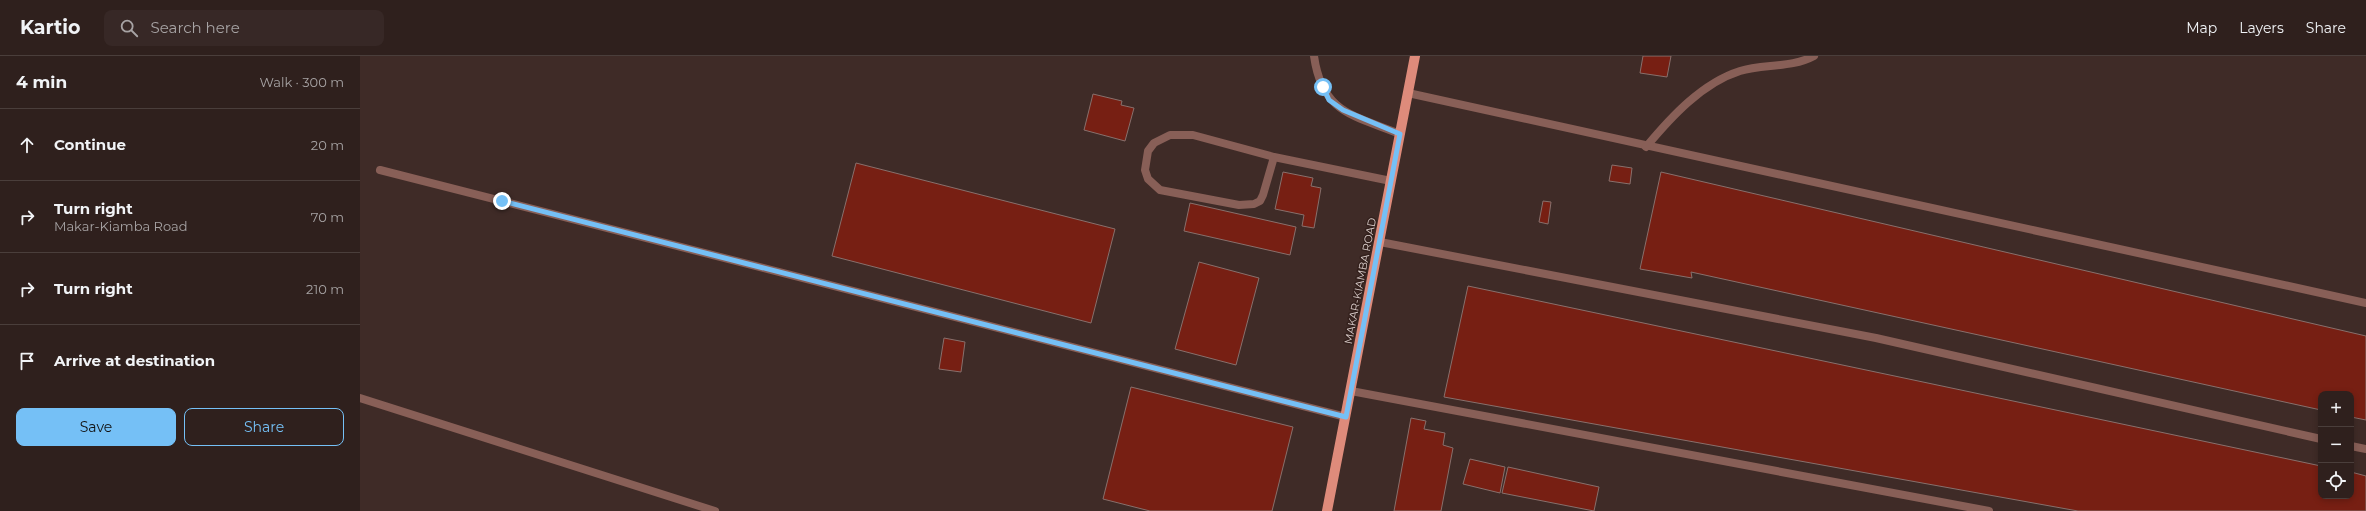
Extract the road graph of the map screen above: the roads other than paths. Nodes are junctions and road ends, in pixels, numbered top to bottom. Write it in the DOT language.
graph roads {
  1 [pos="1314,56"];
  2 [pos="1415,56"];
  3 [pos="1814,56"];
  4 [pos="1408,93"];
  5 [pos="1400,134"];
  6 [pos="1646,147"];
  7 [pos="1274,157"];
  8 [pos="380,170"];
  9 [pos="1391,182"];
  10 [pos="1380,242"];
  11 [pos="2366,303"];
  12 [pos="1351,391"];
  13 [pos="360,398"];
  14 [pos="1346,417"];
  15 [pos="2318,438"];
  16 [pos="2354,447"];
  17 [pos="2366,449"];
  18 [pos="714,511"];
  19 [pos="1327,511"];
  20 [pos="1989,511"];
  1 -- 5 [label="street"];
  2 -- 4 [label="main road, MAKAR-KIAMBA ROAD"];
  3 -- 6 [label="street"];
  4 -- 5 [label="main road, MAKAR-KIAMBA ROAD"];
  4 -- 6 [label="street"];
  5 -- 9 [label="main road, MAKAR-KIAMBA ROAD"];
  6 -- 11 [label="street"];
  7 -- 7 [label="street"];
  7 -- 9 [label="street"];
  8 -- 14 [label="street"];
  9 -- 10 [label="main road, MAKAR-KIAMBA ROAD"];
  10 -- 12 [label="main road, MAKAR-KIAMBA ROAD"];
  10 -- 15 [label="street"];
  12 -- 14 [label="main road, MAKAR-KIAMBA ROAD"];
  12 -- 20 [label="street"];
  13 -- 18 [label="street"];
  14 -- 19 [label="main road, MAKAR-KIAMBA ROAD"];
  16 -- 17 [label="street"];
}
